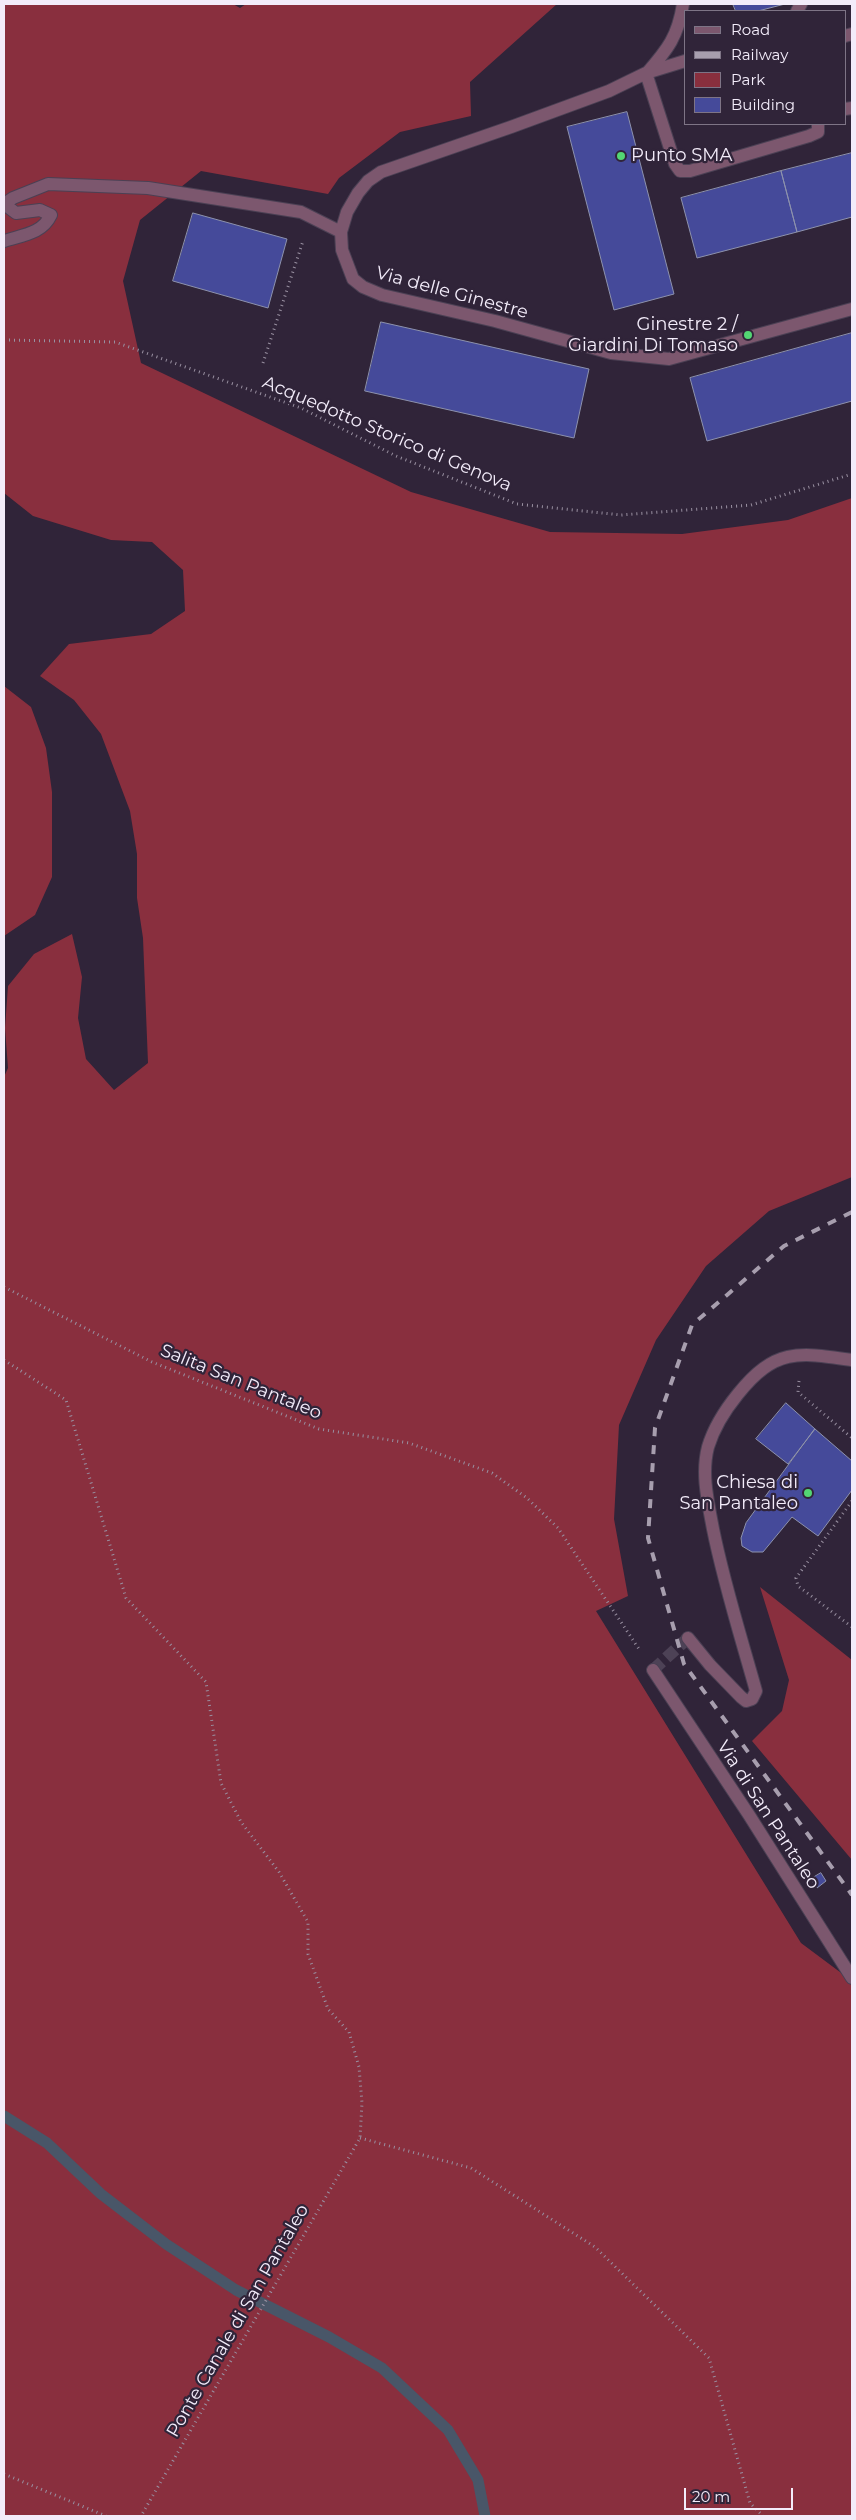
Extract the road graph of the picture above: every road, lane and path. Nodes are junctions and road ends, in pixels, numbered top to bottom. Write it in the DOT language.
graph roads {
  1 [pos="683,4"];
  2 [pos="684,62"];
  3 [pos="646,73"];
  4 [pos="818,125"];
  5 [pos="4,204"];
  6 [pos="311,217"];
  7 [pos="341,232"];
  8 [pos="4,241"];
  9 [pos="852,309"];
  10 [pos="4,340"];
  11 [pos="263,363"];
  12 [pos="852,474"];
  13 [pos="4,1287"];
  14 [pos="4,1360"];
  15 [pos="852,1360"];
  16 [pos="793,1377"];
  17 [pos="852,1438"];
  18 [pos="852,1501"];
  19 [pos="852,1627"];
  20 [pos="688,1638"];
  21 [pos="653,1670"];
  22 [pos="852,1978"];
  23 [pos="360,2139"];
  24 [pos="4,2474"];
  25 [pos="106,2516"];
  26 [pos="141,2516"];
  27 [pos="763,2516"];
  1 -- 3 [label="street, Via delle Ginestre"];
  2 -- 3 [label="street, Via delle Ginestre"];
  3 -- 4 [label="street"];
  3 -- 7 [label="street, Via delle Ginestre"];
  5 -- 6 [label="street"];
  5 -- 8 [label="street"];
  6 -- 7 [label="street"];
  6 -- 11 [label="path"];
  7 -- 9 [label="street, Via delle Ginestre"];
  10 -- 12 [label="path, Acquedotto Storico di Genova"];
  13 -- 21 [label="path, Salita San Pantaleo"];
  14 -- 23 [label="path"];
  15 -- 20 [label="street"];
  16 -- 17 [label="path"];
  18 -- 19 [label="path"];
  21 -- 22 [label="street, Via di San Pantaleo"];
  23 -- 26 [label="path, Ponte Canale di San Pantaleo"];
  23 -- 27 [label="path"];
  24 -- 25 [label="path"];
}
